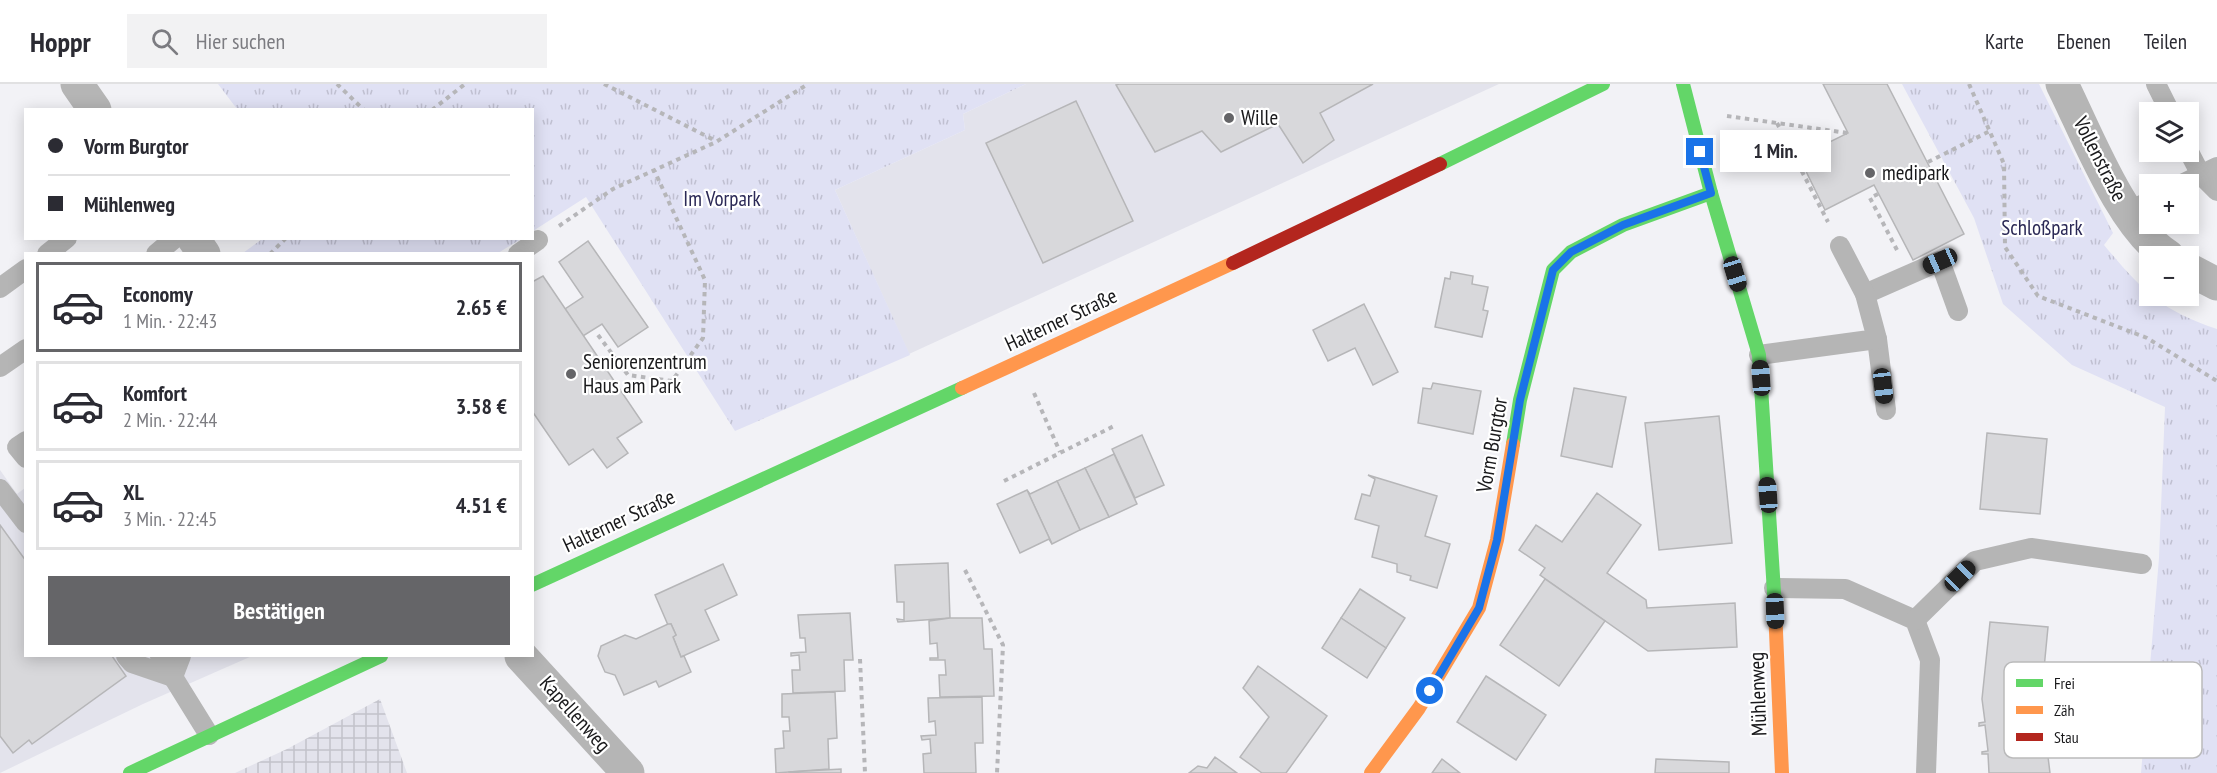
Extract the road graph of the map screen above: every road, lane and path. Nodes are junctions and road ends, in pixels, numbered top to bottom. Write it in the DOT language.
graph roads {
  1 [pos="77,84"];
  2 [pos="337,84"];
  3 [pos="465,84"];
  4 [pos="604,84"];
  5 [pos="808,84"];
  6 [pos="1603,84"];
  7 [pos="1683,84"];
  8 [pos="1969,84"];
  9 [pos="2062,84"];
  10 [pos="2156,84"];
  11 [pos="2165,102"];
  12 [pos="94,108"];
  13 [pos="362,108"];
  14 [pos="435,108"];
  15 [pos="1689,111"];
  16 [pos="1777,123"];
  17 [pos="1990,131"];
  18 [pos="1848,132"];
  19 [pos="716,142"];
  20 [pos="1928,162"];
  21 [pos="654,170"];
  22 [pos="2209,171"];
  23 [pos="2217,190"];
  24 [pos="1711,193"];
  25 [pos="1878,194"];
  26 [pos="2138,207"];
  27 [pos="64,240"];
  28 [pos="174,240"];
  29 [pos="284,240"];
  30 [pos="538,240"];
  31 [pos="1840,246"];
  32 [pos="2156,246"];
  33 [pos="50,252"];
  34 [pos="158,252"];
  35 [pos="272,252"];
  36 [pos="521,252"];
  37 [pos="24,270"];
  38 [pos="1910,274"];
  39 [pos="2199,275"];
  40 [pos="2217,284"];
  41 [pos="0,288"];
  42 [pos="1865,294"];
  43 [pos="1958,311"];
  44 [pos="598,334"];
  45 [pos="1877,339"];
  46 [pos="24,350"];
  47 [pos="1759,355"];
  48 [pos="1020,362"];
  49 [pos="0,367"];
  50 [pos="2217,381"];
  51 [pos="1886,410"];
  52 [pos="1116,425"];
  53 [pos="24,442"];
  54 [pos="1060,452"];
  55 [pos="24,456"];
  56 [pos="1004,481"];
  57 [pos="0,489"];
  58 [pos="24,520"];
  59 [pos="2142,564"];
  60 [pos="965,570"];
  61 [pos="534,584"];
  62 [pos="1774,588"];
  63 [pos="1915,620"];
  64 [pos="127,657"];
  65 [pos="161,657"];
  66 [pos="181,657"];
  67 [pos="379,657"];
  68 [pos="522,657"];
  69 [pos="860,658"];
  70 [pos="173,677"];
  71 [pos="208,735"];
  72 [pos="130,773"];
  73 [pos="628,773"];
  74 [pos="865,773"];
  75 [pos="997,773"];
  76 [pos="1371,773"];
  77 [pos="1782,773"];
  78 [pos="1926,773"];
  1 -- 12 [label="street"];
  2 -- 13 [label="path"];
  3 -- 14 [label="path"];
  4 -- 19 [label="path"];
  5 -- 19 [label="path"];
  6 -- 48 [label="main road, Halterner Straße"];
  7 -- 15 [label="main road, Mühlenweg"];
  8 -- 17 [label="path"];
  9 -- 26 [label="street, Vollenstraße"];
  10 -- 11 [label="lane"];
  15 -- 16 [label="path"];
  15 -- 24 [label="main road, Mühlenweg"];
  16 -- 18 [label="path"];
  16 -- 31 [label="path"];
  17 -- 20 [label="path"];
  17 -- 50 [label="path"];
  19 -- 21 [label="path"];
  21 -- 30 [label="path"];
  21 -- 44 [label="path"];
  22 -- 23 [label="lane"];
  24 -- 47 [label="main road, Mühlenweg"];
  24 -- 76 [label="main road, Vorm Burgtor"];
  25 -- 38 [label="path"];
  26 -- 32 [label="street, Vollenstraße"];
  27 -- 33 [label="lane"];
  28 -- 34 [label="lane"];
  29 -- 35 [label="path"];
  30 -- 36 [label="lane"];
  31 -- 42 [label="lane"];
  37 -- 41 [label="lane"];
  38 -- 42 [label="lane"];
  38 -- 43 [label="lane"];
  39 -- 40 [label="street"];
  42 -- 45 [label="lane"];
  45 -- 47 [label="lane"];
  45 -- 51 [label="lane"];
  46 -- 49 [label="lane"];
  47 -- 62 [label="main road, Mühlenweg"];
  48 -- 54 [label="path"];
  48 -- 61 [label="main road, Halterner Straße"];
  52 -- 54 [label="path"];
  53 -- 55 [label="lane"];
  54 -- 56 [label="path"];
  57 -- 58 [label="lane"];
  59 -- 63 [label="lane"];
  60 -- 75 [label="path"];
  62 -- 63 [label="lane"];
  62 -- 77 [label="main road, Mühlenweg"];
  63 -- 78 [label="lane"];
  64 -- 70 [label="lane"];
  65 -- 70 [label="lane"];
  66 -- 70 [label="lane"];
  67 -- 71 [label="main road"];
  68 -- 73 [label="street, Kapellenweg"];
  69 -- 74 [label="path"];
  70 -- 71 [label="lane"];
  71 -- 72 [label="main road"];
}
